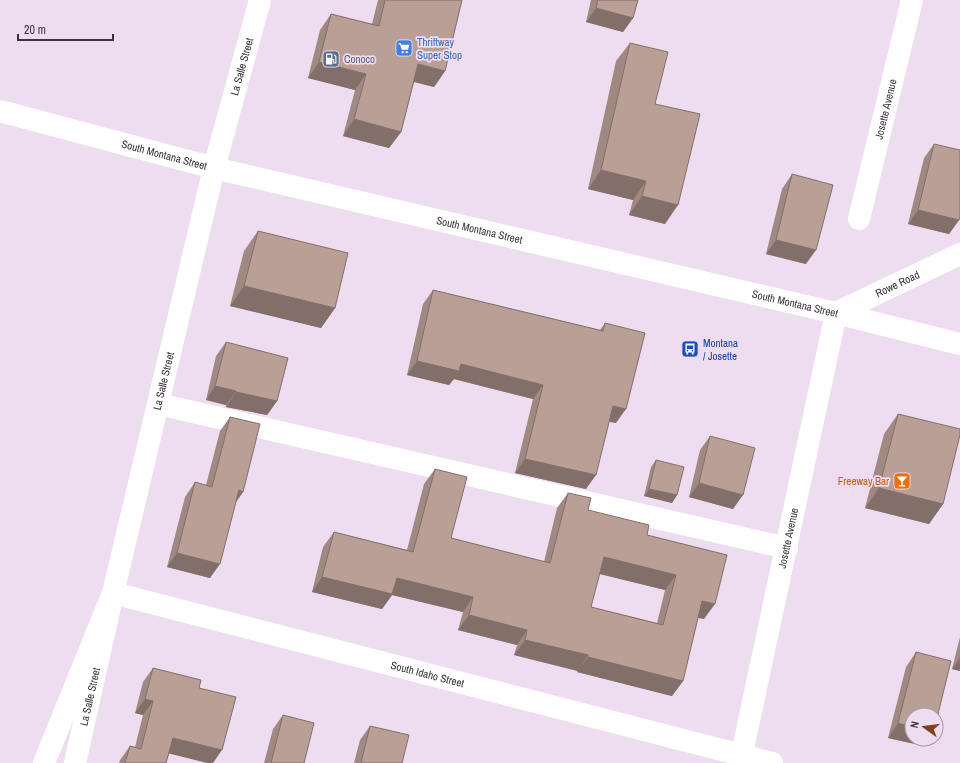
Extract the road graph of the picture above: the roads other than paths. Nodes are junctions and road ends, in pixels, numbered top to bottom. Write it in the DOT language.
graph roads {
  1 [pos="260,0"];
  2 [pos="912,0"];
  3 [pos="0,111"];
  4 [pos="214,168"];
  5 [pos="859,219"];
  6 [pos="960,254"];
  7 [pos="836,313"];
  8 [pos="960,344"];
  9 [pos="158,404"];
  10 [pos="786,548"];
  11 [pos="113,593"];
  12 [pos="741,759"];
  13 [pos="44,763"];
  14 [pos="74,763"];
  15 [pos="772,763"];
  1 -- 4 [label="main road, La Salle Street"];
  2 -- 5 [label="main road, Josette Avenue"];
  3 -- 4 [label="main road, South Montana Street"];
  4 -- 7 [label="main road, South Montana Street"];
  4 -- 9 [label="main road, La Salle Street"];
  6 -- 7 [label="main road, Rowe Road"];
  7 -- 8 [label="main road, South Montana Street"];
  7 -- 10 [label="main road, Josette Avenue"];
  9 -- 10 [label="main road"];
  9 -- 11 [label="main road, La Salle Street"];
  10 -- 12 [label="main road, Josette Avenue"];
  11 -- 12 [label="main road, South Idaho Street"];
  11 -- 13 [label="main road"];
  11 -- 14 [label="main road, La Salle Street"];
  12 -- 15 [label="main road, South Idaho Street"];
}
